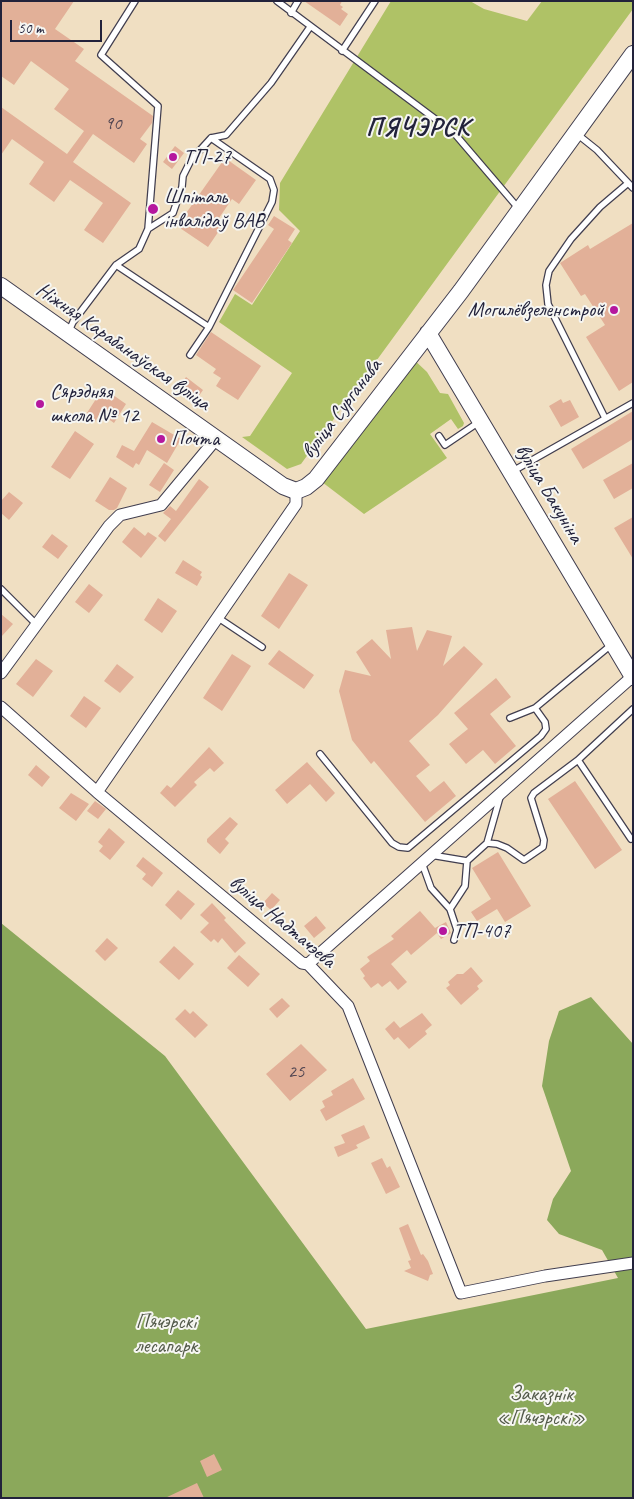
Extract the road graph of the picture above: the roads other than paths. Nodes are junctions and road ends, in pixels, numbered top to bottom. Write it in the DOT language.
graph roads {
  1 [pos="135,1"];
  2 [pos="277,1"];
  3 [pos="298,1"];
  4 [pos="375,1"];
  5 [pos="291,13"];
  6 [pos="310,27"];
  7 [pos="342,51"];
  8 [pos="633,54"];
  9 [pos="575,133"];
  10 [pos="211,138"];
  11 [pos="630,186"];
  12 [pos="519,209"];
  13 [pos="148,230"];
  14 [pos="116,265"];
  15 [pos="1,286"];
  16 [pos="209,327"];
  17 [pos="68,333"];
  18 [pos="428,333"];
  19 [pos="190,355"];
  20 [pos="633,403"];
  21 [pos="605,418"];
  22 [pos="481,421"];
  23 [pos="439,436"];
  24 [pos="216,439"];
  25 [pos="511,472"];
  26 [pos="296,491"];
  27 [pos="1,589"];
  28 [pos="217,617"];
  29 [pos="37,625"];
  30 [pos="612,643"];
  31 [pos="262,647"];
  32 [pos="1,673"];
  33 [pos="633,676"];
  34 [pos="1,708"];
  35 [pos="535,708"];
  36 [pos="633,709"];
  37 [pos="510,718"];
  38 [pos="320,754"];
  39 [pos="578,760"];
  40 [pos="97,792"];
  41 [pos="501,793"];
  42 [pos="631,839"];
  43 [pos="487,843"];
  44 [pos="431,855"];
  45 [pos="467,861"];
  46 [pos="422,863"];
  47 [pos="450,908"];
  48 [pos="454,940"];
  49 [pos="308,964"];
  50 [pos="633,1263"];
  1 -- 13 [label="lane"];
  2 -- 5 [label="lane"];
  3 -- 5 [label="lane"];
  4 -- 7 [label="lane"];
  5 -- 6 [label="lane"];
  6 -- 7 [label="lane"];
  6 -- 10 [label="lane"];
  7 -- 12 [label="lane"];
  8 -- 9 [label="main road, вуліца Сурганава"];
  9 -- 11 [label="lane"];
  9 -- 12 [label="main road, вуліца Сурганава"];
  10 -- 13 [label="lane"];
  10 -- 16 [label="lane"];
  11 -- 21 [label="lane"];
  12 -- 18 [label="main road, вуліца Сурганава"];
  13 -- 14 [label="lane"];
  14 -- 16 [label="lane"];
  14 -- 17 [label="lane"];
  15 -- 17 [label="main road, Ніжняя Карабанаўская вуліца"];
  16 -- 19 [label="lane"];
  17 -- 24 [label="main road, Ніжняя Карабанаўская вуліца"];
  18 -- 22 [label="main road, вуліца Бакуніна"];
  18 -- 26 [label="main road, вуліца Сурганава"];
  20 -- 21 [label="lane"];
  21 -- 25 [label="lane"];
  22 -- 23 [label="lane"];
  22 -- 25 [label="main road, вуліца Бакуніна"];
  24 -- 26 [label="main road, Ніжняя Карабанаўская вуліца"];
  24 -- 29 [label="street"];
  25 -- 30 [label="main road, вуліца Бакуніна"];
  26 -- 28 [label="street"];
  27 -- 29 [label="lane"];
  28 -- 31 [label="lane"];
  28 -- 40 [label="street"];
  29 -- 32 [label="street"];
  30 -- 33 [label="main road, вуліца Бакуніна"];
  30 -- 35 [label="lane"];
  33 -- 41 [label="street"];
  34 -- 40 [label="street, вуліца Надтачэева"];
  35 -- 37 [label="lane"];
  35 -- 38 [label="lane"];
  36 -- 39 [label="lane"];
  39 -- 42 [label="lane"];
  39 -- 43 [label="lane"];
  40 -- 49 [label="street, вуліца Надтачэева"];
  41 -- 43 [label="lane"];
  41 -- 44 [label="street"];
  43 -- 45 [label="lane"];
  44 -- 45 [label="lane"];
  44 -- 46 [label="street"];
  45 -- 47 [label="lane"];
  46 -- 47 [label="lane"];
  46 -- 49 [label="street"];
  47 -- 48 [label="lane"];
  49 -- 50 [label="street, вуліца Надтачэева"];
}
